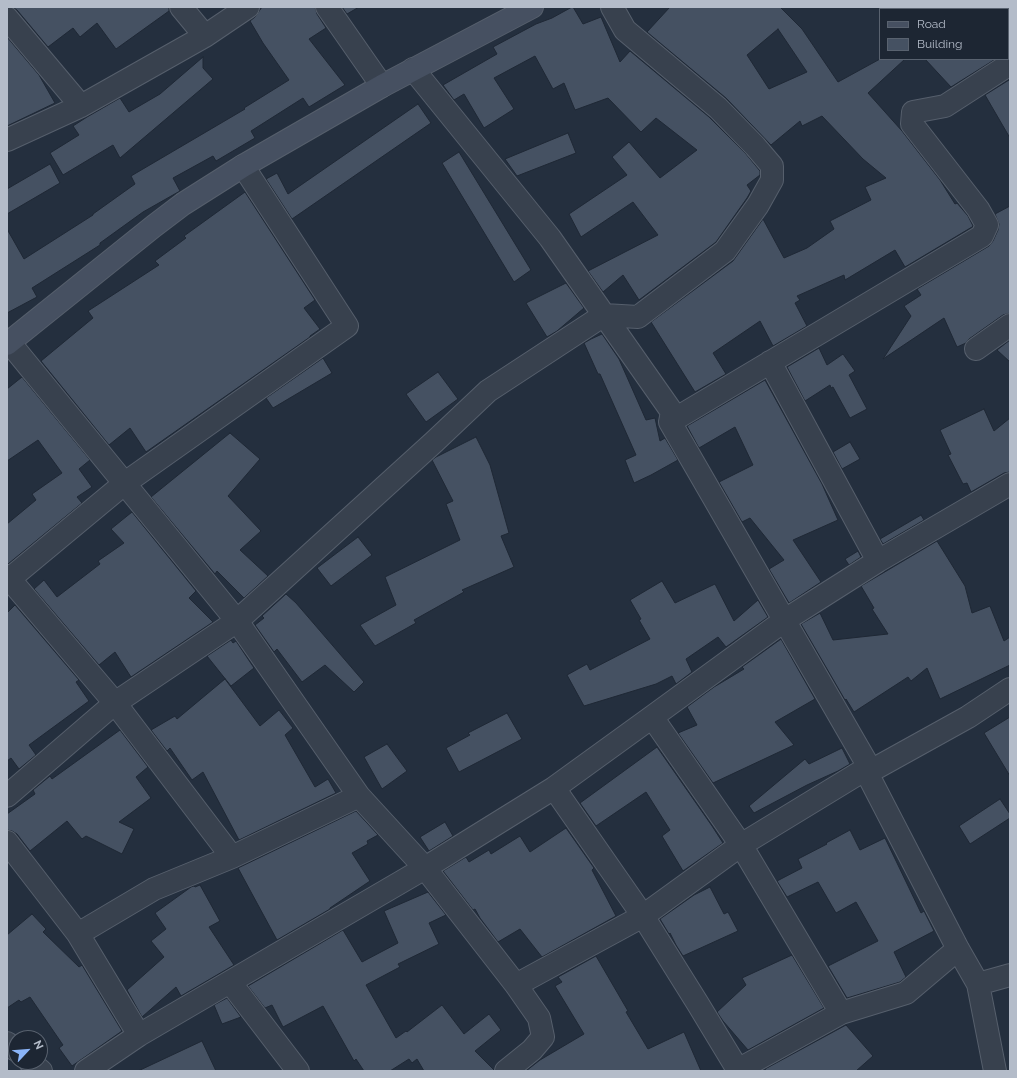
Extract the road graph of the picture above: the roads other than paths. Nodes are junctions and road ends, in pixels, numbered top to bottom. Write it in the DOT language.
graph roads {
  1 [pos="181,7"];
  2 [pos="248,7"];
  3 [pos="327,7"];
  4 [pos="532,7"];
  5 [pos="612,7"];
  6 [pos="7,18"];
  7 [pos="205,36"];
  8 [pos="1010,64"];
  9 [pos="414,69"];
  10 [pos="382,86"];
  11 [pos="81,106"];
  12 [pos="7,140"];
  13 [pos="243,166"];
  14 [pos="604,315"];
  15 [pos="1010,325"];
  16 [pos="8,343"];
  17 [pos="976,348"];
  18 [pos="770,362"];
  19 [pos="670,422"];
  20 [pos="125,483"];
  21 [pos="1010,484"];
  22 [pos="878,561"];
  23 [pos="8,579"];
  24 [pos="785,620"];
  25 [pos="237,621"];
  26 [pos="1010,689"];
  27 [pos="115,703"];
  28 [pos="652,718"];
  29 [pos="868,770"];
  30 [pos="554,788"];
  31 [pos="7,796"];
  32 [pos="359,796"];
  33 [pos="7,842"];
  34 [pos="740,844"];
  35 [pos="232,857"];
  36 [pos="425,868"];
  37 [pos="643,916"];
  38 [pos="78,934"];
  39 [pos="958,949"];
  40 [pos="1010,975"];
  41 [pos="230,982"];
  42 [pos="978,984"];
  43 [pos="516,985"];
  44 [pos="841,1013"];
  45 [pos="139,1035"];
  46 [pos="295,1070"];
  47 [pos="737,1070"];
  48 [pos="86,1071"];
  49 [pos="506,1071"];
  50 [pos="995,1071"];
  1 -- 7 [label="street"];
  2 -- 7 [label="street"];
  3 -- 10 [label="street"];
  4 -- 9 [label="main road"];
  5 -- 14 [label="street"];
  6 -- 11 [label="street"];
  7 -- 11 [label="street"];
  8 -- 18 [label="street"];
  9 -- 10 [label="main road"];
  9 -- 14 [label="street"];
  10 -- 13 [label="main road"];
  11 -- 12 [label="street"];
  13 -- 16 [label="main road"];
  13 -- 20 [label="street"];
  14 -- 19 [label="street"];
  14 -- 25 [label="street"];
  15 -- 17 [label="street"];
  16 -- 20 [label="street"];
  18 -- 19 [label="street"];
  18 -- 22 [label="street"];
  19 -- 24 [label="street"];
  20 -- 23 [label="street"];
  20 -- 25 [label="street"];
  21 -- 22 [label="street"];
  22 -- 24 [label="street"];
  23 -- 27 [label="street"];
  24 -- 28 [label="street"];
  24 -- 29 [label="street"];
  25 -- 27 [label="street"];
  25 -- 32 [label="street"];
  26 -- 29 [label="street"];
  27 -- 31 [label="street"];
  27 -- 35 [label="street"];
  28 -- 30 [label="street"];
  28 -- 34 [label="street"];
  29 -- 34 [label="street"];
  29 -- 39 [label="street"];
  30 -- 36 [label="street"];
  30 -- 37 [label="street"];
  32 -- 35 [label="street"];
  32 -- 36 [label="street"];
  33 -- 38 [label="street"];
  34 -- 37 [label="street"];
  34 -- 44 [label="street"];
  35 -- 38 [label="street"];
  36 -- 41 [label="street"];
  36 -- 43 [label="street"];
  37 -- 43 [label="street"];
  37 -- 47 [label="street"];
  38 -- 45 [label="street"];
  39 -- 42 [label="street"];
  39 -- 44 [label="street"];
  40 -- 42 [label="street"];
  41 -- 45 [label="street"];
  41 -- 46 [label="street"];
  42 -- 50 [label="street"];
  43 -- 49 [label="street"];
  44 -- 47 [label="street"];
  45 -- 48 [label="street"];
}
